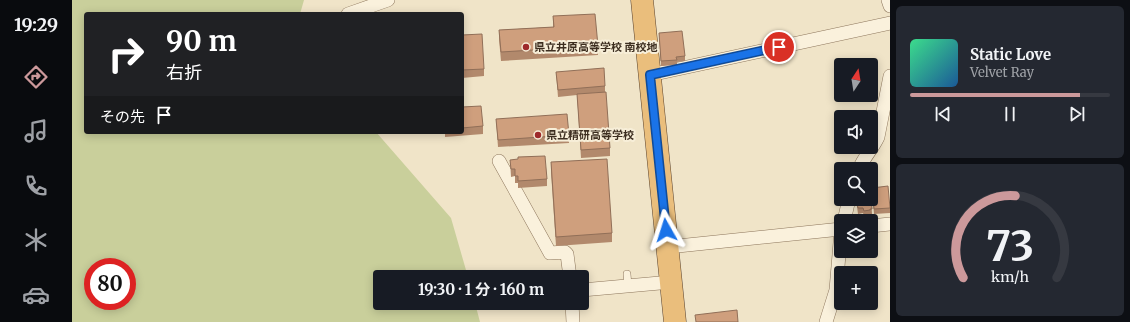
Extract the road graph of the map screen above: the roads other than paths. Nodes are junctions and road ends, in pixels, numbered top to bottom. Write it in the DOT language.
graph roads {
  1 [pos="388,0"];
  2 [pos="642,0"];
  3 [pos="888,0"];
  4 [pos="890,6"];
  5 [pos="354,12"];
  6 [pos="890,23"];
  7 [pos="650,75"];
  8 [pos="890,76"];
  9 [pos="499,161"];
  10 [pos="861,162"];
  11 [pos="890,224"];
  12 [pos="878,225"];
  13 [pos="834,231"];
  14 [pos="668,247"];
  15 [pos="839,258"];
  16 [pos="569,270"];
  17 [pos="671,282"];
  18 [pos="589,288"];
  19 [pos="572,310"];
  20 [pos="572,322"];
  21 [pos="675,322"];
  22 [pos="826,322"];
  1 -- 5 [label="street"];
  2 -- 7 [label="highway"];
  3 -- 4 [label="street"];
  6 -- 7 [label="street"];
  7 -- 14 [label="highway"];
  8 -- 10 [label="street"];
  9 -- 16 [label="street"];
  11 -- 12 [label="street"];
  13 -- 14 [label="street"];
  14 -- 17 [label="highway"];
  15 -- 22 [label="street"];
  17 -- 18 [label="street"];
  17 -- 21 [label="highway"];
  19 -- 20 [label="street"];
}
